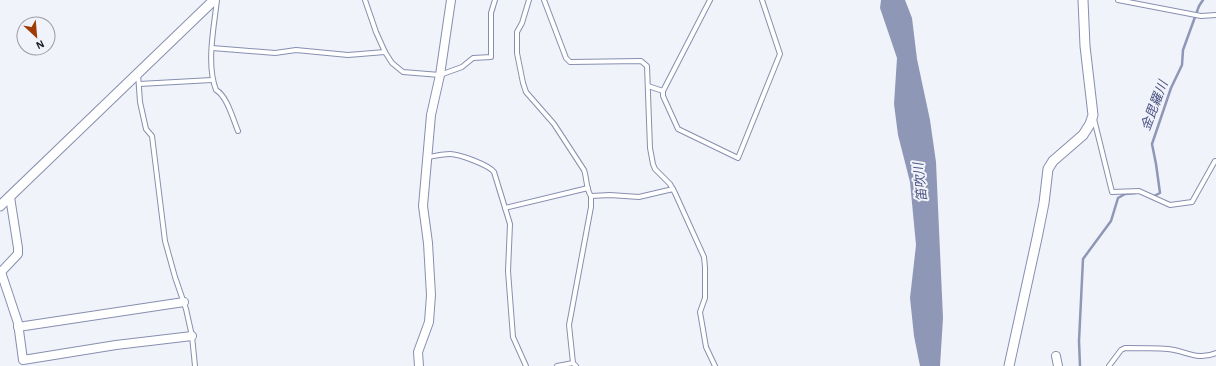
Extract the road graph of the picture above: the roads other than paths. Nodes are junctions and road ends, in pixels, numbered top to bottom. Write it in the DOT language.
graph roads {
  1 [pos="215,0"];
  2 [pos="365,0"];
  3 [pos="451,0"];
  4 [pos="495,0"];
  5 [pos="529,0"];
  6 [pos="544,0"];
  7 [pos="710,0"];
  8 [pos="762,0"];
  9 [pos="1082,0"];
  10 [pos="1118,0"];
  11 [pos="1216,15"];
  12 [pos="212,48"];
  13 [pos="385,52"];
  14 [pos="138,71"];
  15 [pos="440,75"];
  16 [pos="212,80"];
  17 [pos="139,84"];
  18 [pos="648,86"];
  19 [pos="663,92"];
  20 [pos="1093,115"];
  21 [pos="238,131"];
  22 [pos="427,157"];
  23 [pos="1216,161"];
  24 [pos="588,188"];
  25 [pos="673,189"];
  26 [pos="591,196"];
  27 [pos="10,197"];
  28 [pos="0,206"];
  29 [pos="505,208"];
  30 [pos="0,272"];
  31 [pos="184,302"];
  32 [pos="18,327"];
  33 [pos="192,336"];
  34 [pos="1216,353"];
  35 [pos="1056,356"];
  36 [pos="23,363"];
  37 [pos="574,365"];
  38 [pos="195,366"];
  39 [pos="419,366"];
  40 [pos="526,366"];
  41 [pos="556,366"];
  42 [pos="715,366"];
  43 [pos="1009,366"];
  44 [pos="1058,366"];
  45 [pos="1109,366"];
  1 -- 12 [label="lane"];
  1 -- 14 [label="street"];
  2 -- 13 [label="lane"];
  3 -- 15 [label="street"];
  4 -- 15 [label="lane"];
  5 -- 24 [label="lane"];
  6 -- 18 [label="lane"];
  7 -- 19 [label="lane"];
  8 -- 19 [label="lane"];
  9 -- 20 [label="street"];
  10 -- 11 [label="lane"];
  12 -- 13 [label="lane"];
  12 -- 16 [label="lane"];
  13 -- 15 [label="lane"];
  14 -- 17 [label="lane"];
  14 -- 27 [label="street"];
  15 -- 22 [label="street"];
  16 -- 17 [label="lane"];
  16 -- 21 [label="lane"];
  17 -- 31 [label="lane"];
  18 -- 19 [label="lane"];
  18 -- 25 [label="lane"];
  20 -- 23 [label="lane"];
  20 -- 43 [label="street"];
  22 -- 29 [label="lane"];
  22 -- 39 [label="street"];
  24 -- 26 [label="lane"];
  24 -- 29 [label="lane"];
  25 -- 26 [label="lane"];
  25 -- 42 [label="lane"];
  26 -- 37 [label="lane"];
  27 -- 28 [label="street"];
  27 -- 30 [label="street"];
  29 -- 40 [label="lane"];
  30 -- 32 [label="street"];
  31 -- 32 [label="street"];
  31 -- 33 [label="lane"];
  32 -- 36 [label="street"];
  33 -- 36 [label="street"];
  33 -- 38 [label="lane"];
  34 -- 45 [label="lane"];
  35 -- 44 [label="street"];
  37 -- 41 [label="lane"];
}
